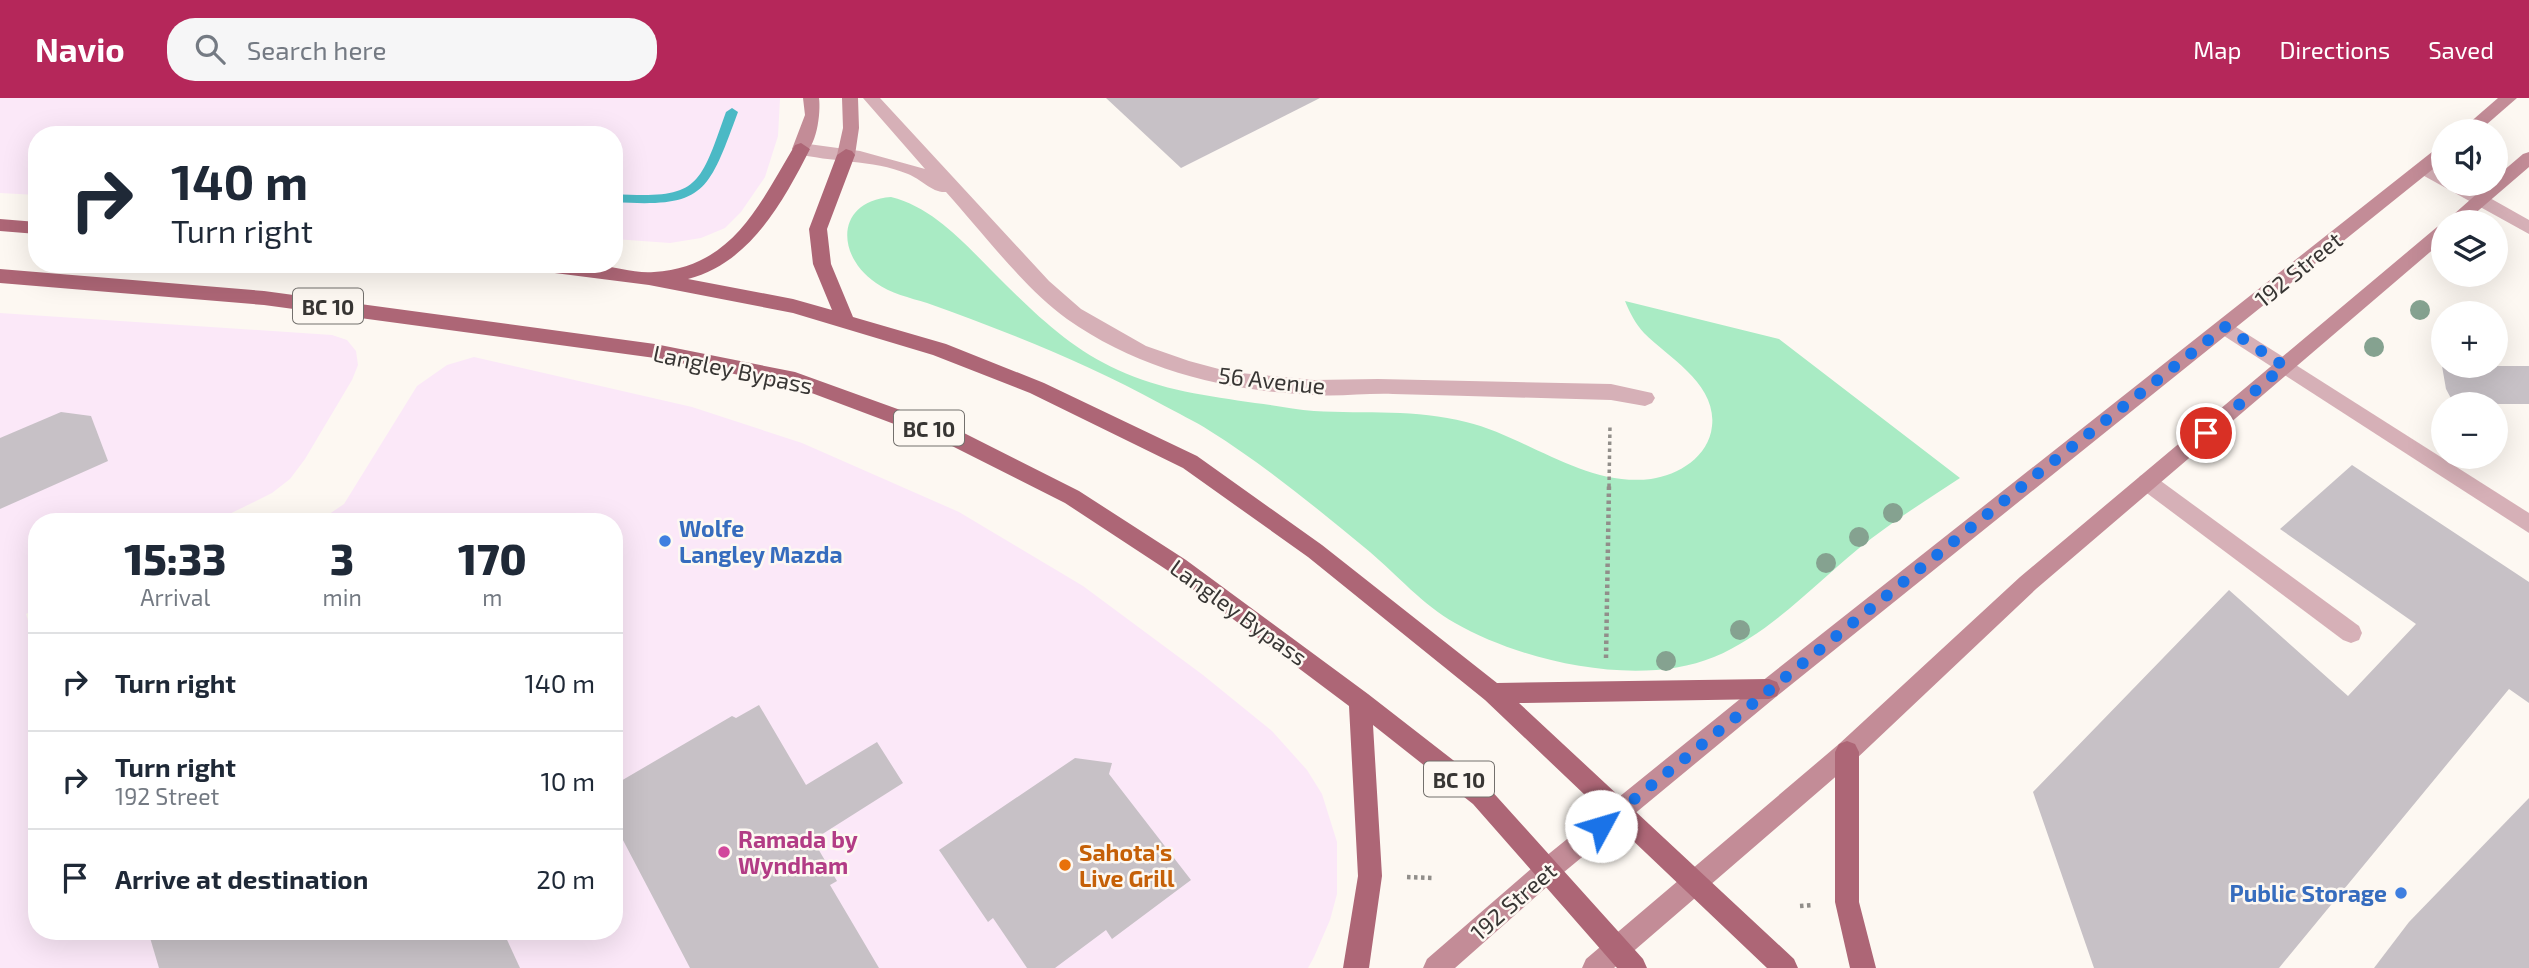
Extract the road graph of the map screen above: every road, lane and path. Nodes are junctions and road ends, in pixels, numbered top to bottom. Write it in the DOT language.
graph roads {
  1 [pos="811,98"];
  2 [pos="850,98"];
  3 [pos="871,98"];
  4 [pos="2509,98"];
  5 [pos="2483,119"];
  6 [pos="801,149"];
  7 [pos="846,155"];
  8 [pos="2529,158"];
  9 [pos="2431,162"];
  10 [pos="2423,168"];
  11 [pos="2431,172"];
  12 [pos="2473,196"];
  13 [pos="960,197"];
  14 [pos="2480,200"];
  15 [pos="2468,210"];
  16 [pos="0,225"];
  17 [pos="28,227"];
  18 [pos="2529,228"];
  19 [pos="2431,241"];
  20 [pos="610,273"];
  21 [pos="0,276"];
  22 [pos="649,278"];
  23 [pos="845,320"];
  24 [pos="2225,327"];
  25 [pos="2284,366"];
  26 [pos="1611,392"];
  27 [pos="1646,398"];
  28 [pos="2147,482"];
  29 [pos="2529,524"];
  30 [pos="2351,633"];
  31 [pos="1606,662"];
  32 [pos="1769,689"];
  33 [pos="1493,693"];
  34 [pos="1360,701"];
  35 [pos="1847,752"];
  36 [pos="1619,812"];
  37 [pos="1549,869"];
  38 [pos="1406,877"];
  39 [pos="1434,878"];
  40 [pos="1696,883"];
  41 [pos="1618,948"];
  42 [pos="1356,968"];
  43 [pos="1436,968"];
  44 [pos="1595,968"];
  45 [pos="1634,968"];
  46 [pos="1784,968"];
  47 [pos="1863,968"];
  1 -- 6 [label="main road"];
  2 -- 7 [label="main road"];
  3 -- 13 [label="street, 56 Avenue"];
  4 -- 5 [label="main road"];
  6 -- 7 [label="street, 56 Avenue"];
  6 -- 22 [label="highway"];
  7 -- 13 [label="street, 56 Avenue"];
  7 -- 23 [label="highway"];
  8 -- 14 [label="main road"];
  9 -- 10 [label="main road, 192 Street"];
  10 -- 11 [label="street"];
  10 -- 24 [label="main road, 192 Street"];
  12 -- 14 [label="street"];
  13 -- 26 [label="street, 56 Avenue"];
  14 -- 15 [label="main road"];
  14 -- 18 [label="street"];
  16 -- 17 [label="highway"];
  19 -- 25 [label="main road"];
  20 -- 22 [label="highway"];
  21 -- 34 [label="highway, Langley Bypass / BC 10"];
  22 -- 23 [label="highway"];
  23 -- 33 [label="highway"];
  24 -- 25 [label="street"];
  24 -- 32 [label="main road, 192 Street"];
  25 -- 28 [label="main road"];
  25 -- 29 [label="street"];
  26 -- 27 [label="street, 56 Avenue"];
  26 -- 31 [label="path"];
  28 -- 30 [label="street"];
  28 -- 35 [label="main road"];
  32 -- 33 [label="highway"];
  32 -- 36 [label="main road, 192 Street"];
  33 -- 36 [label="highway"];
  34 -- 37 [label="highway, Langley Bypass / BC 10"];
  34 -- 42 [label="highway"];
  35 -- 40 [label="main road"];
  35 -- 47 [label="highway"];
  36 -- 37 [label="main road, 192 Street"];
  36 -- 40 [label="highway"];
  37 -- 41 [label="highway, Langley Bypass / BC 10"];
  37 -- 43 [label="main road, 192 Street"];
  38 -- 39 [label="path"];
  40 -- 41 [label="main road"];
  40 -- 46 [label="highway"];
  41 -- 44 [label="main road"];
  41 -- 45 [label="highway, BC 10"];
}
